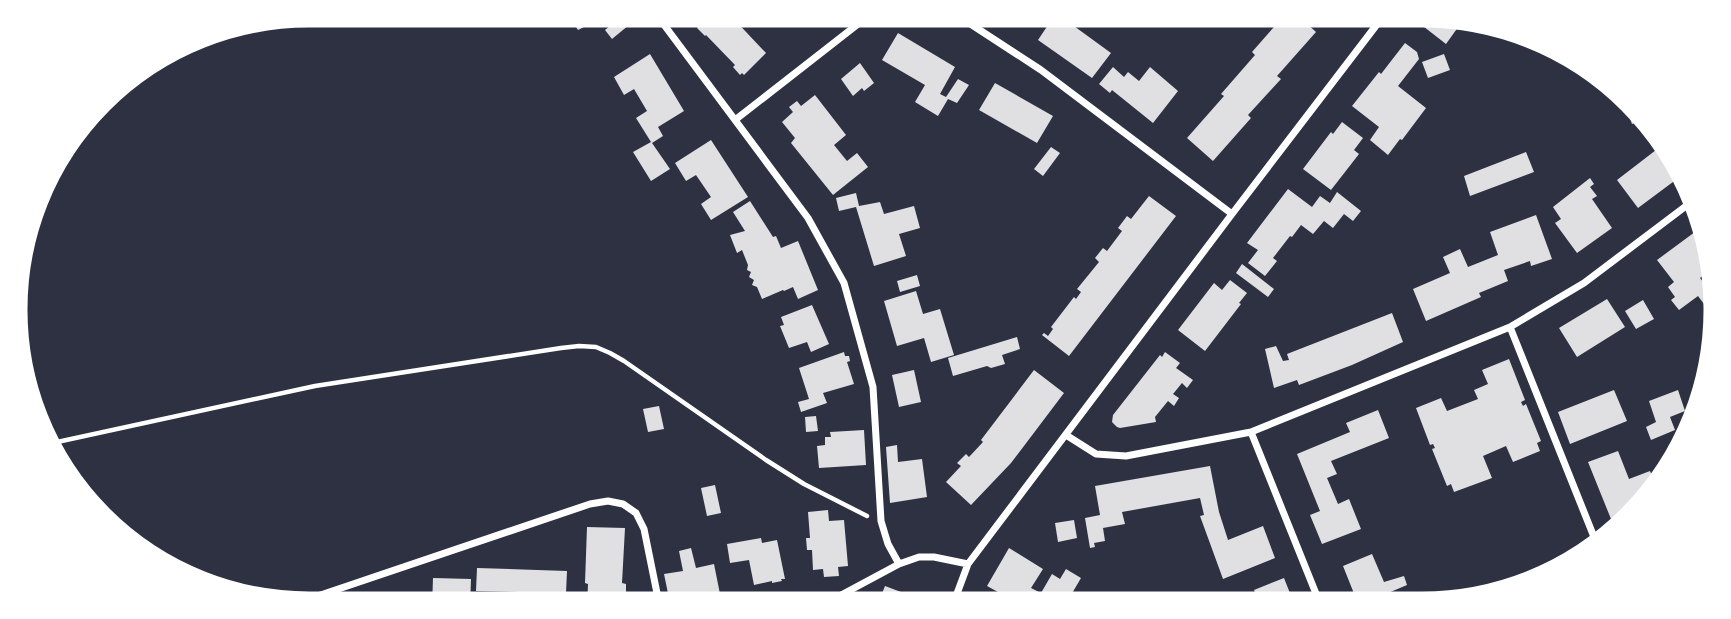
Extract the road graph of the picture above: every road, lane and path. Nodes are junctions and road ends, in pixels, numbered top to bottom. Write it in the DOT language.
graph roads {
  1 [pos="663,23"];
  2 [pos="859,23"];
  3 [pos="969,23"];
  4 [pos="1378,23"];
  5 [pos="735,120"];
  6 [pos="1688,205"];
  7 [pos="1231,214"];
  8 [pos="1510,327"];
  9 [pos="1251,432"];
  10 [pos="1066,435"];
  11 [pos="55,442"];
  12 [pos="881,521"];
  13 [pos="1594,538"];
  14 [pos="898,564"];
  15 [pos="968,564"];
  16 [pos="318,596"];
  17 [pos="658,596"];
  18 [pos="839,596"];
  19 [pos="957,596"];
  20 [pos="1317,596"];
  1 -- 5 [label="street"];
  2 -- 5 [label="street"];
  3 -- 7 [label="street"];
  4 -- 7 [label="street"];
  5 -- 12 [label="street"];
  6 -- 8 [label="street"];
  7 -- 10 [label="street"];
  8 -- 9 [label="street"];
  8 -- 13 [label="street"];
  9 -- 10 [label="street"];
  9 -- 20 [label="street"];
  10 -- 15 [label="street"];
  11 -- 12 [label="path"];
  12 -- 14 [label="street"];
  14 -- 15 [label="street"];
  14 -- 18 [label="street"];
  15 -- 19 [label="street"];
  16 -- 17 [label="street"];
}
